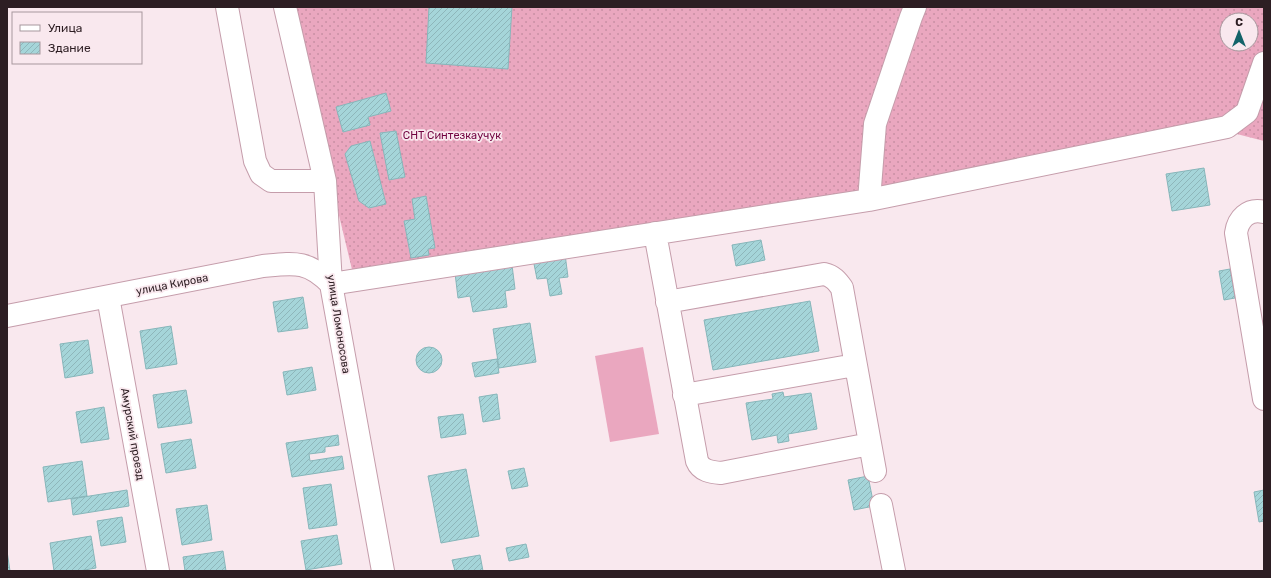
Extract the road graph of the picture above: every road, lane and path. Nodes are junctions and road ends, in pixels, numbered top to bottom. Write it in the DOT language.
graph roads {
  1 [pos="227,7"];
  2 [pos="285,7"];
  3 [pos="915,7"];
  4 [pos="1264,63"];
  5 [pos="325,181"];
  6 [pos="869,200"];
  7 [pos="1264,212"];
  8 [pos="654,233"];
  9 [pos="330,284"];
  10 [pos="108,297"];
  11 [pos="667,302"];
  12 [pos="7,316"];
  13 [pos="855,365"];
  14 [pos="684,395"];
  15 [pos="1264,399"];
  16 [pos="870,444"];
  17 [pos="875,471"];
  18 [pos="881,505"];
  19 [pos="158,571"];
  20 [pos="383,571"];
  21 [pos="894,571"];
  1 -- 5 [label="street"];
  2 -- 5 [label="street, улица Ломоносова"];
  3 -- 6 [label="street"];
  4 -- 6 [label="street"];
  5 -- 9 [label="street, улица Ломоносова"];
  6 -- 8 [label="street"];
  7 -- 15 [label="street"];
  8 -- 9 [label="street"];
  8 -- 11 [label="street"];
  9 -- 10 [label="street, улица Кирова"];
  9 -- 20 [label="street, улица Ломоносова"];
  10 -- 12 [label="street, улица Кирова"];
  10 -- 19 [label="street, Амурский проезд"];
  11 -- 13 [label="street"];
  11 -- 14 [label="street"];
  13 -- 14 [label="street"];
  13 -- 16 [label="street"];
  14 -- 16 [label="street"];
  16 -- 17 [label="street"];
  18 -- 21 [label="street"];
}
